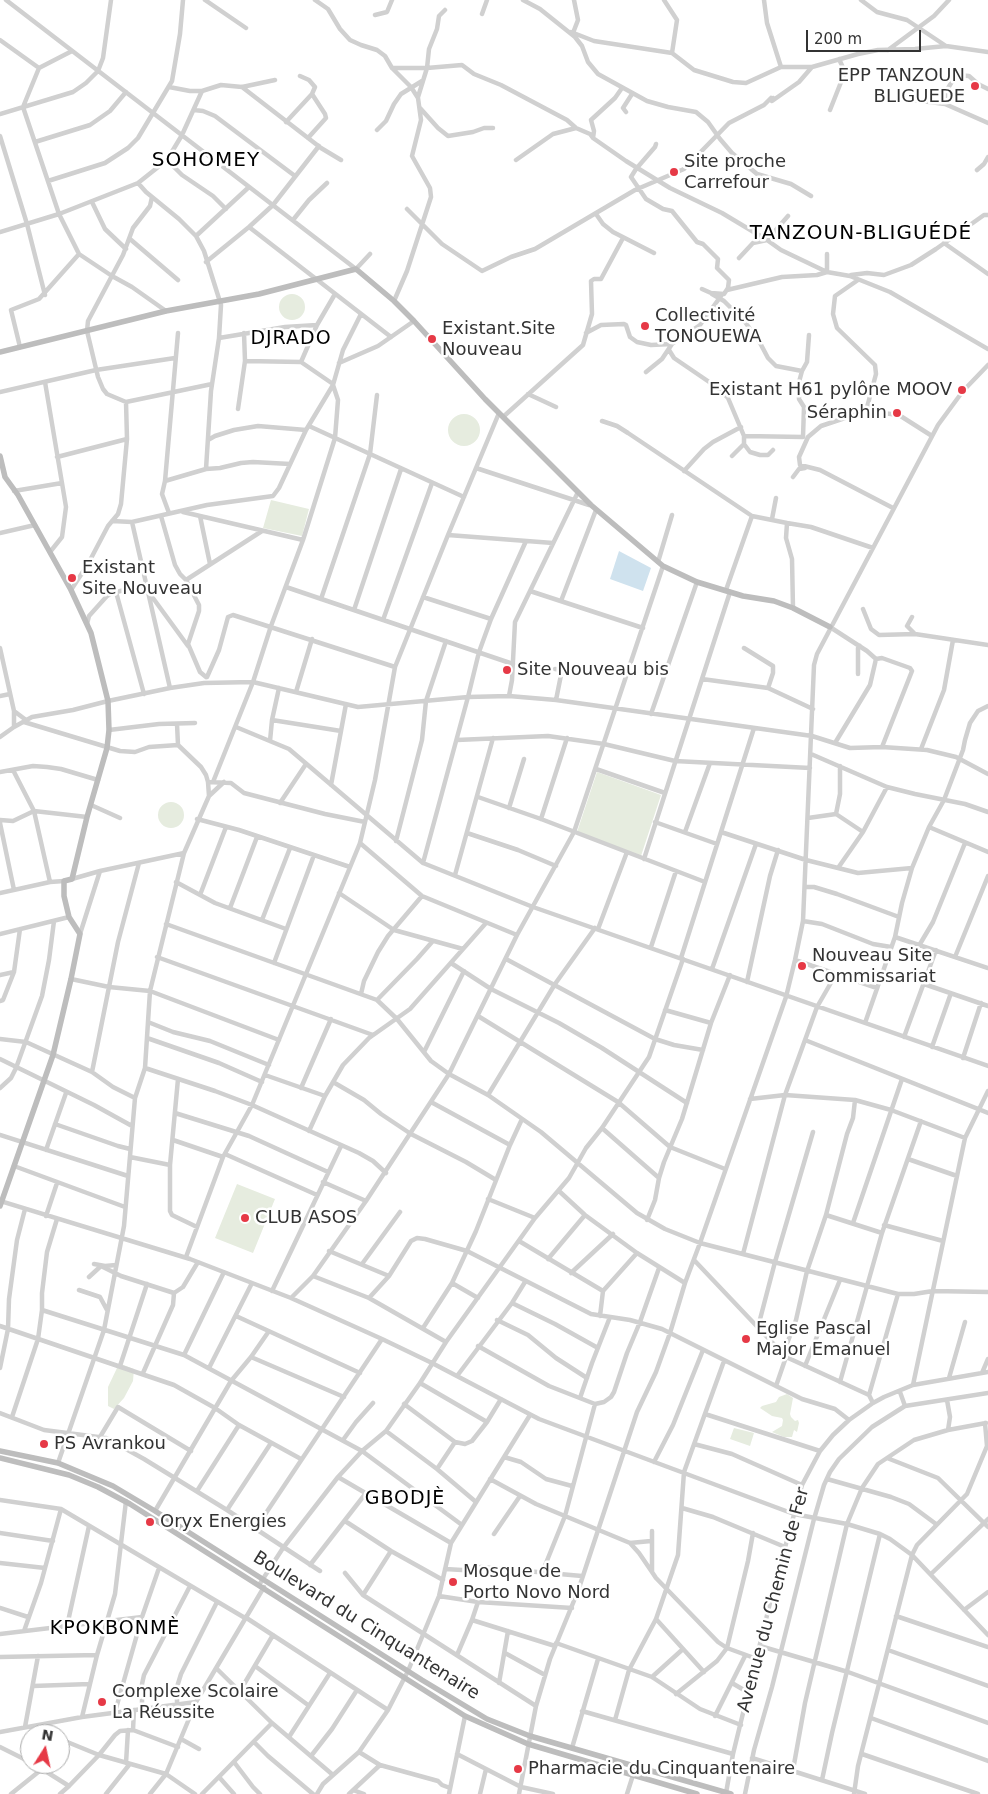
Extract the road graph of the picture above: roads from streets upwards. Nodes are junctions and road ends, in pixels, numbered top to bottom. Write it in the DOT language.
graph roads {
  1 [pos="6,0"];
  2 [pos="111,0"];
  3 [pos="183,0"];
  4 [pos="206,0"];
  5 [pos="315,0"];
  6 [pos="392,0"];
  7 [pos="487,0"];
  8 [pos="523,0"];
  9 [pos="574,0"];
  10 [pos="664,0"];
  11 [pos="764,0"];
  12 [pos="861,0"];
  13 [pos="949,0"];
  14 [pos="533,2"];
  15 [pos="445,10"];
  16 [pos="482,14"];
  17 [pos="375,15"];
  18 [pos="246,28"];
  19 [pos="918,28"];
  20 [pos="570,32"];
  21 [pos="0,40"];
  22 [pos="594,41"];
  23 [pos="582,46"];
  24 [pos="946,46"];
  25 [pos="888,50"];
  26 [pos="72,51"];
  27 [pos="988,52"];
  28 [pos="672,53"];
  29 [pos="840,59"];
  30 [pos="781,67"];
  31 [pos="812,67"];
  32 [pos="39,68"];
  33 [pos="392,68"];
  34 [pos="426,68"];
  35 [pos="98,71"];
  36 [pos="300,76"];
  37 [pos="274,80"];
  38 [pos="422,81"];
  39 [pos="612,83"];
  40 [pos="169,87"];
  41 [pos="242,87"];
  42 [pos="411,87"];
  43 [pos="622,88"];
  44 [pos="988,89"];
  45 [pos="202,91"];
  46 [pos="126,92"];
  47 [pos="312,94"];
  48 [pos="617,94"];
  49 [pos="632,94"];
  50 [pos="418,98"];
  51 [pos="914,100"];
  52 [pos="945,104"];
  53 [pos="24,107"];
  54 [pos="420,108"];
  55 [pos="194,110"];
  56 [pos="830,110"];
  57 [pos="626,112"];
  58 [pos="154,113"];
  59 [pos="0,114"];
  60 [pos="286,122"];
  61 [pos="988,122"];
  62 [pos="493,128"];
  63 [pos="576,128"];
  64 [pos="377,130"];
  65 [pos="716,134"];
  66 [pos="182,135"];
  67 [pos="0,136"];
  68 [pos="308,138"];
  69 [pos="593,138"];
  70 [pos="35,142"];
  71 [pos="656,144"];
  72 [pos="319,146"];
  73 [pos="988,157"];
  74 [pos="167,160"];
  75 [pos="341,160"];
  76 [pos="516,160"];
  77 [pos="637,168"];
  78 [pos="977,170"];
  79 [pos="295,176"];
  80 [pos="658,180"];
  81 [pos="48,181"];
  82 [pos="327,182"];
  83 [pos="138,183"];
  84 [pos="249,187"];
  85 [pos="639,189"];
  86 [pos="811,196"];
  87 [pos="152,198"];
  88 [pos="92,202"];
  89 [pos="160,203"];
  90 [pos="273,205"];
  91 [pos="150,206"];
  92 [pos="226,209"];
  93 [pos="407,209"];
  94 [pos="59,214"];
  95 [pos="596,214"];
  96 [pos="988,215"];
  97 [pos="788,216"];
  98 [pos="293,220"];
  99 [pos="422,223"];
  100 [pos="26,224"];
  101 [pos="249,227"];
  102 [pos="0,232"];
  103 [pos="196,236"];
  104 [pos="623,238"];
  105 [pos="130,239"];
  106 [pos="767,240"];
  107 [pos="944,243"];
  108 [pos="126,249"];
  109 [pos="654,253"];
  110 [pos="80,254"];
  111 [pos="370,254"];
  112 [pos="827,254"];
  113 [pos="739,258"];
  114 [pos="206,262"];
  115 [pos="356,269"];
  116 [pos="827,272"];
  117 [pos="988,274"];
  118 [pos="112,276"];
  119 [pos="850,276"];
  120 [pos="178,280"];
  121 [pos="317,280"];
  122 [pos="858,280"];
  123 [pos="702,289"];
  124 [pos="725,292"];
  125 [pos="711,293"];
  126 [pos="45,294"];
  127 [pos="335,294"];
  128 [pos="719,298"];
  129 [pos="219,300"];
  130 [pos="394,301"];
  131 [pos="166,310"];
  132 [pos="361,314"];
  133 [pos="414,321"];
  134 [pos="318,325"];
  135 [pos="87,331"];
  136 [pos="178,333"];
  137 [pos="244,333"];
  138 [pos="586,333"];
  139 [pos="809,335"];
  140 [pos="391,337"];
  141 [pos="219,338"];
  142 [pos="672,344"];
  143 [pos="20,347"];
  144 [pos="988,349"];
  145 [pos="668,350"];
  146 [pos="0,352"];
  147 [pos="175,358"];
  148 [pos="245,361"];
  149 [pos="301,362"];
  150 [pos="340,363"];
  151 [pos="988,364"];
  152 [pos="96,370"];
  153 [pos="802,370"];
  154 [pos="646,372"];
  155 [pos="45,382"];
  156 [pos="212,384"];
  157 [pos="333,384"];
  158 [pos="206,387"];
  159 [pos="211,391"];
  160 [pos="0,392"];
  161 [pos="174,393"];
  162 [pos="528,394"];
  163 [pos="377,396"];
  164 [pos="126,402"];
  165 [pos="556,407"];
  166 [pos="238,409"];
  167 [pos="866,411"];
  168 [pos="501,415"];
  169 [pos="602,421"];
  170 [pos="741,427"];
  171 [pos="308,428"];
  172 [pos="208,433"];
  173 [pos="215,436"];
  174 [pos="744,436"];
  175 [pos="932,436"];
  176 [pos="805,437"];
  177 [pos="336,438"];
  178 [pos="126,439"];
  179 [pos="208,440"];
  180 [pos="744,444"];
  181 [pos="773,450"];
  182 [pos="370,454"];
  183 [pos="732,456"];
  184 [pos="0,457"];
  185 [pos="57,457"];
  186 [pos="290,464"];
  187 [pos="401,468"];
  188 [pos="476,468"];
  189 [pos="800,468"];
  190 [pos="206,469"];
  191 [pos="684,471"];
  192 [pos="793,477"];
  193 [pos="165,481"];
  194 [pos="62,483"];
  195 [pos="432,483"];
  196 [pos="14,491"];
  197 [pos="578,492"];
  198 [pos="464,497"];
  199 [pos="776,498"];
  200 [pos="574,500"];
  201 [pos="591,505"];
  202 [pos="893,508"];
  203 [pos="596,510"];
  204 [pos="182,512"];
  205 [pos="169,513"];
  206 [pos="672,515"];
  207 [pos="161,516"];
  208 [pos="200,516"];
  209 [pos="752,516"];
  210 [pos="772,519"];
  211 [pos="112,521"];
  212 [pos="132,522"];
  213 [pos="787,523"];
  214 [pos="35,526"];
  215 [pos="262,531"];
  216 [pos="0,533"];
  217 [pos="448,535"];
  218 [pos="303,540"];
  219 [pos="526,541"];
  220 [pos="553,543"];
  221 [pos="873,548"];
  222 [pos="50,552"];
  223 [pos="210,564"];
  224 [pos="660,564"];
  225 [pos="186,580"];
  226 [pos="697,582"];
  227 [pos="146,585"];
  228 [pos="286,587"];
  229 [pos="71,590"];
  230 [pos="148,591"];
  231 [pos="530,591"];
  232 [pos="728,591"];
  233 [pos="116,592"];
  234 [pos="423,597"];
  235 [pos="321,599"];
  236 [pos="562,601"];
  237 [pos="793,608"];
  238 [pos="863,609"];
  239 [pos="354,610"];
  240 [pos="912,617"];
  241 [pos="491,619"];
  242 [pos="383,620"];
  243 [pos="87,626"];
  244 [pos="271,626"];
  245 [pos="830,627"];
  246 [pos="643,628"];
  247 [pos="410,629"];
  248 [pos="915,634"];
  249 [pos="312,639"];
  250 [pos="953,640"];
  251 [pos="446,641"];
  252 [pos="988,645"];
  253 [pos="188,646"];
  254 [pos="860,646"];
  255 [pos="0,648"];
  256 [pos="744,648"];
  257 [pos="478,652"];
  258 [pos="876,659"];
  259 [pos="513,664"];
  260 [pos="395,667"];
  261 [pos="555,669"];
  262 [pos="858,674"];
  263 [pos="207,677"];
  264 [pos="702,679"];
  265 [pos="253,682"];
  266 [pos="204,683"];
  267 [pos="170,688"];
  268 [pos="279,688"];
  269 [pos="768,688"];
  270 [pos="296,692"];
  271 [pos="10,694"];
  272 [pos="144,694"];
  273 [pos="0,696"];
  274 [pos="509,696"];
  275 [pos="468,697"];
  276 [pos="556,700"];
  277 [pos="108,701"];
  278 [pos="426,701"];
  279 [pos="346,704"];
  280 [pos="390,704"];
  281 [pos="988,706"];
  282 [pos="615,709"];
  283 [pos="813,709"];
  284 [pos="14,711"];
  285 [pos="651,714"];
  286 [pos="689,719"];
  287 [pos="272,720"];
  288 [pos="25,721"];
  289 [pos="195,723"];
  290 [pos="177,724"];
  291 [pos="14,727"];
  292 [pos="236,727"];
  293 [pos="754,728"];
  294 [pos="109,730"];
  295 [pos="341,731"];
  296 [pos="812,736"];
  297 [pos="0,737"];
  298 [pos="492,738"];
  299 [pos="567,738"];
  300 [pos="457,740"];
  301 [pos="270,741"];
  302 [pos="835,743"];
  303 [pos="604,744"];
  304 [pos="178,745"];
  305 [pos="882,747"];
  306 [pos="107,748"];
  307 [pos="921,749"];
  308 [pos="811,754"];
  309 [pos="524,758"];
  310 [pos="960,759"];
  311 [pos="675,761"];
  312 [pos="710,762"];
  313 [pos="306,764"];
  314 [pos="742,764"];
  315 [pos="840,766"];
  316 [pos="810,768"];
  317 [pos="596,769"];
  318 [pos="13,770"];
  319 [pos="0,772"];
  320 [pos="988,774"];
  321 [pos="98,780"];
  322 [pos="210,782"];
  323 [pos="224,782"];
  324 [pos="331,785"];
  325 [pos="887,786"];
  326 [pos="665,793"];
  327 [pos="209,796"];
  328 [pos="478,797"];
  329 [pos="944,800"];
  330 [pos="280,803"];
  331 [pos="91,805"];
  332 [pos="509,808"];
  333 [pos="34,811"];
  334 [pos="988,812"];
  335 [pos="836,814"];
  336 [pos="366,815"];
  337 [pos="87,817"];
  338 [pos="120,818"];
  339 [pos="808,818"];
  340 [pos="541,819"];
  341 [pos="197,820"];
  342 [pos="0,822"];
  343 [pos="365,822"];
  344 [pos="655,822"];
  345 [pos="226,827"];
  346 [pos="929,828"];
  347 [pos="574,832"];
  348 [pos="685,832"];
  349 [pos="721,832"];
  350 [pos="863,832"];
  351 [pos="467,833"];
  352 [pos="257,837"];
  353 [pos="396,841"];
  354 [pos="360,843"];
  355 [pos="965,843"];
  356 [pos="717,844"];
  357 [pos="756,844"];
  358 [pos="290,848"];
  359 [pos="778,850"];
  360 [pos="627,852"];
  361 [pos="988,852"];
  362 [pos="184,853"];
  363 [pos="314,855"];
  364 [pos="644,859"];
  365 [pos="806,860"];
  366 [pos="139,863"];
  367 [pos="423,863"];
  368 [pos="556,866"];
  369 [pos="350,867"];
  370 [pos="838,868"];
  371 [pos="912,868"];
  372 [pos="100,871"];
  373 [pos="676,871"];
  374 [pos="455,875"];
  375 [pos="988,876"];
  376 [pos="72,879"];
  377 [pos="64,881"];
  378 [pos="50,882"];
  379 [pos="176,882"];
  380 [pos="705,882"];
  381 [pos="805,887"];
  382 [pos="14,890"];
  383 [pos="0,893"];
  384 [pos="339,893"];
  385 [pos="200,895"];
  386 [pos="422,896"];
  387 [pos="533,906"];
  388 [pos="230,908"];
  389 [pos="69,917"];
  390 [pos="899,917"];
  391 [pos="262,920"];
  392 [pos="54,921"];
  393 [pos="803,921"];
  394 [pos="486,923"];
  395 [pos="166,924"];
  396 [pos="596,928"];
  397 [pos="20,929"];
  398 [pos="286,929"];
  399 [pos="394,930"];
  400 [pos="0,934"];
  401 [pos="80,934"];
  402 [pos="517,935"];
  403 [pos="895,936"];
  404 [pos="432,942"];
  405 [pos="920,944"];
  406 [pos="651,947"];
  407 [pos="891,947"];
  408 [pos="463,949"];
  409 [pos="936,950"];
  410 [pos="158,957"];
  411 [pos="955,957"];
  412 [pos="682,958"];
  413 [pos="506,959"];
  414 [pos="795,960"];
  415 [pos="274,963"];
  416 [pos="450,963"];
  417 [pos="988,968"];
  418 [pos="712,969"];
  419 [pos="464,971"];
  420 [pos="14,972"];
  421 [pos="306,974"];
  422 [pos="836,974"];
  423 [pos="0,975"];
  424 [pos="730,976"];
  425 [pos="71,979"];
  426 [pos="747,982"];
  427 [pos="555,984"];
  428 [pos="924,984"];
  429 [pos="109,987"];
  430 [pos="491,988"];
  431 [pos="877,988"];
  432 [pos="150,991"];
  433 [pos="951,993"];
  434 [pos="361,994"];
  435 [pos="786,996"];
  436 [pos="377,1000"];
  437 [pos="0,1001"];
  438 [pos="981,1003"];
  439 [pos="293,1006"];
  440 [pos="988,1006"];
  441 [pos="817,1007"];
  442 [pos="665,1010"];
  443 [pos="538,1014"];
  444 [pos="478,1016"];
  445 [pos="331,1019"];
  446 [pos="397,1019"];
  447 [pos="148,1022"];
  448 [pos="711,1023"];
  449 [pos="865,1023"];
  450 [pos="373,1035"];
  451 [pos="904,1037"];
  452 [pos="147,1038"];
  453 [pos="0,1039"];
  454 [pos="655,1039"];
  455 [pos="279,1040"];
  456 [pos="805,1040"];
  457 [pos="519,1041"];
  458 [pos="26,1042"];
  459 [pos="932,1047"];
  460 [pos="703,1050"];
  461 [pos="424,1052"];
  462 [pos="53,1055"];
  463 [pos="963,1058"];
  464 [pos="0,1059"];
  465 [pos="269,1065"];
  466 [pos="988,1066"];
  467 [pos="16,1068"];
  468 [pos="146,1068"];
  469 [pos="92,1072"];
  470 [pos="640,1072"];
  471 [pos="449,1074"];
  472 [pos="265,1075"];
  473 [pos="178,1079"];
  474 [pos="902,1079"];
  475 [pos="43,1081"];
  476 [pos="262,1082"];
  477 [pos="333,1082"];
  478 [pos="0,1088"];
  479 [pos="301,1088"];
  480 [pos="988,1091"];
  481 [pos="66,1093"];
  482 [pos="785,1095"];
  483 [pos="325,1096"];
  484 [pos="488,1096"];
  485 [pos="135,1098"];
  486 [pos="750,1099"];
  487 [pos="854,1100"];
  488 [pos="431,1102"];
  489 [pos="618,1102"];
  490 [pos="687,1103"];
  491 [pos="252,1105"];
  492 [pos="979,1109"];
  493 [pos="891,1110"];
  494 [pos="175,1113"];
  495 [pos="988,1113"];
  496 [pos="522,1119"];
  497 [pos="921,1121"];
  498 [pos="55,1124"];
  499 [pos="132,1126"];
  500 [pos="602,1128"];
  501 [pos="309,1130"];
  502 [pos="813,1132"];
  503 [pos="236,1133"];
  504 [pos="411,1134"];
  505 [pos="0,1135"];
  506 [pos="965,1138"];
  507 [pos="173,1140"];
  508 [pos="22,1142"];
  509 [pos="510,1145"];
  510 [pos="340,1146"];
  511 [pos="670,1146"];
  512 [pos="130,1149"];
  513 [pos="46,1150"];
  514 [pos="224,1155"];
  515 [pos="130,1157"];
  516 [pos="908,1159"];
  517 [pos="578,1164"];
  518 [pos="170,1165"];
  519 [pos="14,1166"];
  520 [pos="725,1169"];
  521 [pos="328,1172"];
  522 [pos="386,1173"];
  523 [pos="128,1176"];
  524 [pos="957,1176"];
  525 [pos="659,1178"];
  526 [pos="496,1180"];
  527 [pos="57,1182"];
  528 [pos="323,1182"];
  529 [pos="559,1191"];
  530 [pos="317,1194"];
  531 [pos="488,1199"];
  532 [pos="366,1201"];
  533 [pos="0,1203"];
  534 [pos="125,1207"];
  535 [pos="25,1210"];
  536 [pos="400,1212"];
  537 [pos="826,1214"];
  538 [pos="585,1215"];
  539 [pos="46,1216"];
  540 [pos="535,1218"];
  541 [pos="57,1219"];
  542 [pos="647,1220"];
  543 [pos="853,1223"];
  544 [pos="884,1225"];
  545 [pos="197,1227"];
  546 [pos="882,1233"];
  547 [pos="613,1234"];
  548 [pos="122,1238"];
  549 [pos="519,1241"];
  550 [pos="944,1241"];
  551 [pos="700,1243"];
  552 [pos="329,1251"];
  553 [pos="467,1251"];
  554 [pos="637,1253"];
  555 [pos="743,1254"];
  556 [pos="186,1257"];
  557 [pos="548,1259"];
  558 [pos="694,1260"];
  559 [pos="198,1262"];
  560 [pos="775,1262"];
  561 [pos="362,1264"];
  562 [pos="98,1265"];
  563 [pos="116,1265"];
  564 [pos="659,1268"];
  565 [pos="499,1269"];
  566 [pos="807,1271"];
  567 [pos="224,1272"];
  568 [pos="115,1273"];
  569 [pos="571,1273"];
  570 [pos="312,1276"];
  571 [pos="388,1276"];
  572 [pos="89,1277"];
  573 [pos="840,1280"];
  574 [pos="525,1282"];
  575 [pos="252,1283"];
  576 [pos="452,1283"];
  577 [pos="685,1283"];
  578 [pos="147,1284"];
  579 [pos="867,1286"];
  580 [pos="79,1290"];
  581 [pos="272,1291"];
  582 [pos="603,1291"];
  583 [pos="933,1291"];
  584 [pos="988,1292"];
  585 [pos="174,1293"];
  586 [pos="898,1294"];
  587 [pos="291,1298"];
  588 [pos="369,1298"];
  589 [pos="478,1298"];
  590 [pos="512,1302"];
  591 [pos="42,1310"];
  592 [pos="108,1311"];
  593 [pos="236,1316"];
  594 [pos="600,1316"];
  595 [pos="610,1317"];
  596 [pos="497,1320"];
  597 [pos="640,1322"];
  598 [pos="965,1322"];
  599 [pos="0,1326"];
  600 [pos="758,1327"];
  601 [pos="423,1328"];
  602 [pos="8,1329"];
  603 [pos="104,1330"];
  604 [pos="269,1331"];
  605 [pos="670,1333"];
  606 [pos="130,1338"];
  607 [pos="38,1339"];
  608 [pos="382,1339"];
  609 [pos="446,1342"];
  610 [pos="154,1346"];
  611 [pos="478,1346"];
  612 [pos="598,1348"];
  613 [pos="703,1350"];
  614 [pos="184,1355"];
  615 [pos="784,1356"];
  616 [pos="94,1357"];
  617 [pos="251,1357"];
  618 [pos="988,1359"];
  619 [pos="724,1361"];
  620 [pos="432,1363"];
  621 [pos="120,1366"];
  622 [pos="805,1366"];
  623 [pos="0,1368"];
  624 [pos="209,1368"];
  625 [pos="988,1372"];
  626 [pos="143,1373"];
  627 [pos="360,1373"];
  628 [pos="982,1373"];
  629 [pos="457,1376"];
  630 [pos="587,1378"];
  631 [pos="949,1378"];
  632 [pos="232,1381"];
  633 [pos="840,1382"];
  634 [pos="420,1383"];
  635 [pos="776,1386"];
  636 [pos="913,1386"];
  637 [pos="900,1392"];
  638 [pos="988,1393"];
  639 [pos="869,1395"];
  640 [pos="344,1397"];
  641 [pos="580,1398"];
  642 [pos="502,1399"];
  643 [pos="946,1400"];
  644 [pos="873,1403"];
  645 [pos="373,1404"];
  646 [pos="404,1404"];
  647 [pos="595,1404"];
  648 [pos="905,1406"];
  649 [pos="215,1408"];
  650 [pos="0,1413"];
  651 [pos="705,1414"];
  652 [pos="530,1415"];
  653 [pos="12,1417"];
  654 [pos="849,1420"];
  655 [pos="487,1422"];
  656 [pos="987,1423"];
  657 [pos="239,1425"];
  658 [pos="322,1429"];
  659 [pos="948,1430"];
  660 [pos="386,1431"];
  661 [pos="67,1434"];
  662 [pos="100,1437"];
  663 [pos="586,1437"];
  664 [pos="343,1440"];
  665 [pos="455,1442"];
  666 [pos="271,1443"];
  667 [pos="694,1444"];
  668 [pos="0,1451"];
  669 [pos="191,1451"];
  670 [pos="362,1451"];
  671 [pos="820,1451"];
  672 [pos="625,1452"];
  673 [pos="504,1457"];
  674 [pos="0,1458"];
  675 [pos="887,1458"];
  676 [pos="301,1459"];
  677 [pos="654,1462"];
  678 [pos="58,1463"];
  679 [pos="437,1469"];
  680 [pos="684,1472"];
  681 [pos="338,1477"];
  682 [pos="176,1478"];
  683 [pos="827,1478"];
  684 [pos="490,1479"];
  685 [pos="572,1486"];
  686 [pos="802,1486"];
  687 [pos="862,1488"];
  688 [pos="197,1491"];
  689 [pos="366,1493"];
  690 [pos="520,1496"];
  691 [pos="0,1500"];
  692 [pos="126,1501"];
  693 [pos="961,1501"];
  694 [pos="476,1502"];
  695 [pos="682,1508"];
  696 [pos="61,1509"];
  697 [pos="227,1510"];
  698 [pos="155,1511"];
  699 [pos="794,1514"];
  700 [pos="565,1516"];
  701 [pos="814,1519"];
  702 [pos="345,1521"];
  703 [pos="987,1523"];
  704 [pos="847,1524"];
  705 [pos="936,1524"];
  706 [pos="462,1525"];
  707 [pos="89,1526"];
  708 [pos="256,1528"];
  709 [pos="597,1530"];
  710 [pos="652,1531"];
  711 [pos="0,1533"];
  712 [pos="753,1533"];
  713 [pos="494,1534"];
  714 [pos="880,1534"];
  715 [pos="53,1541"];
  716 [pos="651,1541"];
  717 [pos="451,1543"];
  718 [pos="630,1544"];
  719 [pos="120,1545"];
  720 [pos="785,1547"];
  721 [pos="283,1548"];
  722 [pos="391,1551"];
  723 [pos="912,1554"];
  724 [pos="0,1563"];
  725 [pos="310,1565"];
  726 [pos="45,1568"];
  727 [pos="159,1568"];
  728 [pos="445,1569"];
  729 [pos="320,1571"];
  730 [pos="652,1572"];
  731 [pos="345,1573"];
  732 [pos="542,1573"];
  733 [pos="931,1574"];
  734 [pos="582,1576"];
  735 [pos="443,1580"];
  736 [pos="263,1583"];
  737 [pos="190,1586"];
  738 [pos="667,1589"];
  739 [pos="988,1592"];
  740 [pos="363,1595"];
  741 [pos="439,1596"];
  742 [pos="217,1602"];
  743 [pos="478,1602"];
  744 [pos="0,1608"];
  745 [pos="572,1608"];
  746 [pos="964,1610"];
  747 [pos="896,1616"];
  748 [pos="28,1617"];
  749 [pos="142,1617"];
  750 [pos="245,1618"];
  751 [pos="656,1619"];
  752 [pos="472,1620"];
  753 [pos="108,1621"];
  754 [pos="67,1626"];
  755 [pos="24,1631"];
  756 [pos="508,1631"];
  757 [pos="0,1634"];
  758 [pos="424,1634"];
  759 [pos="273,1635"];
  760 [pos="988,1635"];
  761 [pos="555,1645"];
  762 [pos="760,1646"];
  763 [pos="988,1647"];
  764 [pos="727,1648"];
  765 [pos="684,1649"];
  766 [pos="888,1650"];
  767 [pos="780,1652"];
  768 [pos="505,1653"];
  769 [pos="457,1654"];
  770 [pos="97,1655"];
  771 [pos="0,1656"];
  772 [pos="38,1656"];
  773 [pos="745,1656"];
  774 [pos="598,1659"];
  775 [pos="757,1659"];
  776 [pos="816,1662"];
  777 [pos="255,1666"];
  778 [pos="216,1668"];
  779 [pos="629,1670"];
  780 [pos="408,1671"];
  781 [pos="704,1672"];
  782 [pos="848,1672"];
  783 [pos="330,1673"];
  784 [pos="545,1676"];
  785 [pos="652,1677"];
  786 [pos="405,1678"];
  787 [pos="499,1682"];
  788 [pos="732,1683"];
  789 [pos="90,1684"];
  790 [pos="879,1684"];
  791 [pos="33,1686"];
  792 [pos="988,1686"];
  793 [pos="357,1690"];
  794 [pos="240,1692"];
  795 [pos="749,1693"];
  796 [pos="676,1694"];
  797 [pos="196,1702"];
  798 [pos="177,1705"];
  799 [pos="308,1705"];
  800 [pos="536,1706"];
  801 [pos="142,1709"];
  802 [pos="134,1710"];
  803 [pos="388,1710"];
  804 [pos="582,1711"];
  805 [pos="115,1712"];
  806 [pos="466,1716"];
  807 [pos="715,1716"];
  808 [pos="82,1717"];
  809 [pos="871,1718"];
  810 [pos="615,1720"];
  811 [pos="272,1723"];
  812 [pos="988,1723"];
  813 [pos="27,1724"];
  814 [pos="44,1724"];
  815 [pos="741,1725"];
  816 [pos="20,1728"];
  817 [pos="131,1730"];
  818 [pos="0,1732"];
  819 [pos="530,1736"];
  820 [pos="289,1737"];
  821 [pos="181,1739"];
  822 [pos="254,1742"];
  823 [pos="70,1743"];
  824 [pos="528,1744"];
  825 [pos="0,1747"];
  826 [pos="178,1747"];
  827 [pos="199,1748"];
  828 [pos="572,1748"];
  829 [pos="359,1752"];
  830 [pos="457,1754"];
  831 [pos="733,1754"];
  832 [pos="862,1754"];
  833 [pos="99,1755"];
  834 [pos="311,1756"];
  835 [pos="20,1757"];
  836 [pos="752,1758"];
  837 [pos="988,1761"];
  838 [pos="234,1762"];
  839 [pos="127,1764"];
  840 [pos="380,1765"];
  841 [pos="486,1769"];
  842 [pos="793,1770"];
  843 [pos="36,1774"];
  844 [pos="50,1774"];
  845 [pos="166,1774"];
  846 [pos="332,1775"];
  847 [pos="633,1775"];
  848 [pos="219,1777"];
  849 [pos="822,1780"];
  850 [pos="69,1786"];
  851 [pos="521,1787"];
  852 [pos="450,1788"];
  853 [pos="353,1790"];
  854 [pos="855,1792"];
  855 [pos="11,1794"];
  856 [pos="60,1794"];
  857 [pos="106,1794"];
  858 [pos="150,1794"];
  859 [pos="195,1794"];
  860 [pos="202,1794"];
  861 [pos="234,1794"];
  862 [pos="260,1794"];
  863 [pos="312,1794"];
  864 [pos="317,1794"];
  865 [pos="349,1794"];
  866 [pos="364,1794"];
  867 [pos="449,1794"];
  868 [pos="480,1794"];
  869 [pos="519,1794"];
  870 [pos="553,1794"];
  871 [pos="627,1794"];
  872 [pos="697,1794"];
  873 [pos="727,1794"];
  874 [pos="745,1794"];
  875 [pos="865,1794"];
  876 [pos="978,1794"];
  1 -- 26 [label="street"];
  2 -- 35 [label="street"];
  3 -- 40 [label="street"];
  4 -- 18 [label="street"];
  5 -- 33 [label="street"];
  6 -- 17 [label="street"];
  7 -- 16 [label="street"];
  8 -- 14 [label="street"];
  9 -- 20 [label="street"];
  10 -- 28 [label="street"];
  11 -- 30 [label="street"];
  12 -- 19 [label="street"];
  13 -- 19 [label="street"];
  14 -- 20 [label="street"];
  15 -- 34 [label="street"];
  19 -- 24 [label="street"];
  19 -- 25 [label="street"];
  20 -- 22 [label="street"];
  20 -- 23 [label="street"];
  21 -- 32 [label="street"];
  22 -- 23 [label="street"];
  22 -- 28 [label="street"];
  23 -- 39 [label="street"];
  24 -- 25 [label="street"];
  24 -- 27 [label="street"];
  25 -- 29 [label="street"];
  26 -- 32 [label="street"];
  26 -- 35 [label="street"];
  28 -- 30 [label="street"];
  29 -- 31 [label="street"];
  29 -- 56 [label="street"];
  30 -- 31 [label="street"];
  31 -- 65 [label="street"];
  32 -- 53 [label="street"];
  33 -- 34 [label="street"];
  33 -- 42 [label="street"];
  34 -- 38 [label="street"];
  34 -- 63 [label="street"];
  35 -- 46 [label="street"];
  35 -- 53 [label="street"];
  36 -- 47 [label="street"];
  37 -- 41 [label="street"];
  38 -- 42 [label="street"];
  38 -- 50 [label="street"];
  39 -- 43 [label="street"];
  39 -- 48 [label="street"];
  40 -- 45 [label="street"];
  40 -- 58 [label="street"];
  41 -- 45 [label="street"];
  41 -- 60 [label="street"];
  42 -- 50 [label="street"];
  42 -- 64 [label="street"];
  43 -- 48 [label="street"];
  43 -- 49 [label="street"];
  44 -- 52 [label="street"];
  45 -- 55 [label="street"];
  46 -- 58 [label="street"];
  46 -- 70 [label="street"];
  47 -- 60 [label="street"];
  47 -- 68 [label="street"];
  48 -- 69 [label="street"];
  49 -- 57 [label="street"];
  49 -- 65 [label="street"];
  50 -- 54 [label="street"];
  51 -- 52 [label="street"];
  52 -- 61 [label="street"];
  53 -- 59 [label="street"];
  53 -- 70 [label="street"];
  54 -- 62 [label="street"];
  54 -- 99 [label="street"];
  55 -- 66 [label="street"];
  55 -- 79 [label="street"];
  58 -- 66 [label="street"];
  58 -- 81 [label="street"];
  60 -- 68 [label="street"];
  63 -- 69 [label="street"];
  63 -- 76 [label="street"];
  65 -- 80 [label="street"];
  65 -- 86 [label="street"];
  66 -- 74 [label="street"];
  66 -- 84 [label="street"];
  67 -- 100 [label="street"];
  68 -- 72 [label="street"];
  69 -- 77 [label="street"];
  70 -- 81 [label="street"];
  71 -- 77 [label="street"];
  72 -- 75 [label="street"];
  72 -- 79 [label="street"];
  73 -- 78 [label="street"];
  74 -- 83 [label="street"];
  74 -- 92 [label="street"];
  77 -- 80 [label="street"];
  77 -- 85 [label="street"];
  79 -- 90 [label="street"];
  80 -- 85 [label="street"];
  80 -- 106 [label="street"];
  81 -- 94 [label="street"];
  82 -- 98 [label="street"];
  83 -- 87 [label="street"];
  83 -- 88 [label="street"];
  84 -- 90 [label="street"];
  84 -- 92 [label="street"];
  85 -- 95 [label="street"];
  85 -- 124 [label="street"];
  87 -- 89 [label="street"];
  87 -- 91 [label="street"];
  88 -- 94 [label="street"];
  88 -- 108 [label="street"];
  89 -- 91 [label="street"];
  89 -- 103 [label="street"];
  90 -- 98 [label="street"];
  90 -- 101 [label="street"];
  91 -- 105 [label="street"];
  92 -- 103 [label="street"];
  93 -- 99 [label="street"];
  94 -- 100 [label="street"];
  94 -- 110 [label="street"];
  95 -- 99 [label="street"];
  95 -- 104 [label="street"];
  96 -- 107 [label="street"];
  97 -- 106 [label="street"];
  98 -- 115 [label="street"];
  99 -- 130 [label="street"];
  100 -- 102 [label="street"];
  100 -- 126 [label="street"];
  101 -- 114 [label="street"];
  101 -- 121 [label="street"];
  103 -- 114 [label="street"];
  104 -- 109 [label="street"];
  104 -- 138 [label="street"];
  105 -- 108 [label="street"];
  105 -- 120 [label="street"];
  106 -- 113 [label="street"];
  106 -- 116 [label="street"];
  107 -- 117 [label="street"];
  107 -- 119 [label="street"];
  108 -- 118 [label="street"];
  110 -- 118 [label="street"];
  110 -- 126 [label="street"];
  111 -- 115 [label="street"];
  112 -- 116 [label="street"];
  114 -- 129 [label="street"];
  115 -- 121 [label="street"];
  115 -- 130 [label="street"];
  116 -- 119 [label="street"];
  116 -- 124 [label="street"];
  118 -- 131 [label="street"];
  118 -- 135 [label="street"];
  119 -- 122 [label="street"];
  121 -- 127 [label="street"];
  121 -- 129 [label="street"];
  122 -- 144 [label="street"];
  122 -- 167 [label="street"];
  123 -- 125 [label="street"];
  124 -- 125 [label="street"];
  124 -- 128 [label="street"];
  125 -- 128 [label="street"];
  126 -- 143 [label="street"];
  127 -- 132 [label="street"];
  127 -- 134 [label="street"];
  128 -- 142 [label="street"];
  128 -- 153 [label="street"];
  129 -- 131 [label="street"];
  129 -- 141 [label="street"];
  130 -- 133 [label="street"];
  131 -- 135 [label="street"];
  132 -- 140 [label="street"];
  132 -- 150 [label="street"];
  133 -- 140 [label="street"];
  133 -- 168 [label="street"];
  134 -- 137 [label="street"];
  134 -- 149 [label="street"];
  135 -- 143 [label="street"];
  135 -- 152 [label="street"];
  136 -- 147 [label="street"];
  137 -- 141 [label="street"];
  137 -- 148 [label="street"];
  138 -- 142 [label="street"];
  138 -- 162 [label="street"];
  139 -- 153 [label="street"];
  140 -- 150 [label="street"];
  141 -- 156 [label="street"];
  142 -- 145 [label="street"];
  143 -- 146 [label="street"];
  145 -- 154 [label="street"];
  145 -- 170 [label="street"];
  147 -- 152 [label="street"];
  147 -- 161 [label="street"];
  148 -- 149 [label="street"];
  148 -- 166 [label="street"];
  149 -- 157 [label="street"];
  150 -- 157 [label="street"];
  151 -- 175 [label="street"];
  152 -- 155 [label="street"];
  152 -- 164 [label="street"];
  153 -- 176 [label="street"];
  155 -- 160 [label="street"];
  155 -- 185 [label="street"];
  156 -- 158 [label="street"];
  156 -- 159 [label="street"];
  157 -- 171 [label="street"];
  157 -- 177 [label="street"];
  158 -- 159 [label="street"];
  158 -- 161 [label="street"];
  159 -- 172 [label="street"];
  161 -- 164 [label="street"];
  161 -- 193 [label="street"];
  162 -- 165 [label="street"];
  162 -- 168 [label="street"];
  163 -- 182 [label="street"];
  164 -- 178 [label="street"];
  167 -- 175 [label="street"];
  167 -- 176 [label="street"];
  168 -- 188 [label="street"];
  168 -- 197 [label="street"];
  169 -- 191 [label="street"];
  170 -- 174 [label="street"];
  170 -- 191 [label="street"];
  171 -- 173 [label="street"];
  171 -- 177 [label="street"];
  171 -- 186 [label="street"];
  172 -- 173 [label="street"];
  172 -- 179 [label="street"];
  173 -- 179 [label="street"];
  174 -- 176 [label="street"];
  174 -- 180 [label="street"];
  175 -- 202 [label="street"];
  176 -- 189 [label="street"];
  177 -- 182 [label="street"];
  177 -- 218 [label="street"];
  178 -- 185 [label="street"];
  178 -- 211 [label="street"];
  179 -- 190 [label="street"];
  180 -- 181 [label="street"];
  180 -- 183 [label="street"];
  182 -- 187 [label="street"];
  182 -- 235 [label="street"];
  184 -- 196 [label="street"];
  185 -- 194 [label="street"];
  186 -- 190 [label="street"];
  186 -- 204 [label="street"];
  187 -- 195 [label="street"];
  187 -- 239 [label="street"];
  188 -- 198 [label="street"];
  188 -- 200 [label="street"];
  189 -- 192 [label="street"];
  189 -- 202 [label="street"];
  190 -- 193 [label="street"];
  191 -- 209 [label="street"];
  193 -- 205 [label="street"];
  194 -- 196 [label="street"];
  194 -- 222 [label="street"];
  195 -- 198 [label="street"];
  195 -- 242 [label="street"];
  196 -- 214 [label="street"];
  197 -- 200 [label="street"];
  197 -- 201 [label="street"];
  198 -- 217 [label="street"];
  199 -- 210 [label="street"];
  200 -- 201 [label="street"];
  200 -- 220 [label="street"];
  201 -- 203 [label="street"];
  202 -- 221 [label="street"];
  203 -- 224 [label="street"];
  203 -- 236 [label="street"];
  204 -- 205 [label="street"];
  204 -- 208 [label="street"];
  205 -- 207 [label="street"];
  206 -- 224 [label="street"];
  207 -- 212 [label="street"];
  207 -- 225 [label="street"];
  208 -- 215 [label="street"];
  208 -- 223 [label="street"];
  209 -- 210 [label="street"];
  209 -- 232 [label="street"];
  210 -- 213 [label="street"];
  211 -- 212 [label="street"];
  211 -- 229 [label="street"];
  212 -- 227 [label="street"];
  213 -- 221 [label="street"];
  213 -- 237 [label="street"];
  214 -- 216 [label="street"];
  214 -- 222 [label="street"];
  215 -- 218 [label="street"];
  215 -- 223 [label="street"];
  217 -- 219 [label="street"];
  217 -- 234 [label="street"];
  218 -- 228 [label="street"];
  219 -- 220 [label="street"];
  219 -- 241 [label="street"];
  220 -- 231 [label="street"];
  221 -- 245 [label="street"];
  222 -- 229 [label="street"];
  223 -- 225 [label="street"];
  224 -- 226 [label="street"];
  224 -- 246 [label="street"];
  225 -- 253 [label="street"];
  226 -- 232 [label="street"];
  226 -- 285 [label="street"];
  227 -- 230 [label="street"];
  227 -- 233 [label="street"];
  228 -- 235 [label="street"];
  228 -- 244 [label="street"];
  229 -- 243 [label="street"];
  230 -- 253 [label="street"];
  230 -- 267 [label="street"];
  231 -- 236 [label="street"];
  231 -- 259 [label="street"];
  232 -- 237 [label="street"];
  232 -- 264 [label="street"];
  233 -- 243 [label="street"];
  233 -- 272 [label="street"];
  234 -- 241 [label="street"];
  234 -- 247 [label="street"];
  235 -- 239 [label="street"];
  236 -- 246 [label="street"];
  237 -- 245 [label="street"];
  238 -- 248 [label="street"];
  239 -- 242 [label="street"];
  240 -- 248 [label="street"];
  241 -- 257 [label="street"];
  242 -- 247 [label="street"];
  243 -- 277 [label="street"];
  244 -- 249 [label="street"];
  244 -- 263 [label="street"];
  244 -- 265 [label="street"];
  245 -- 254 [label="street"];
  245 -- 283 [label="street"];
  246 -- 282 [label="street"];
  247 -- 251 [label="street"];
  247 -- 260 [label="street"];
  248 -- 250 [label="street"];
  249 -- 260 [label="street"];
  249 -- 270 [label="street"];
  250 -- 252 [label="street"];
  250 -- 307 [label="street"];
  251 -- 257 [label="street"];
  251 -- 278 [label="street"];
  253 -- 263 [label="street"];
  254 -- 258 [label="street"];
  254 -- 262 [label="street"];
  255 -- 271 [label="street"];
  256 -- 269 [label="street"];
  257 -- 259 [label="street"];
  257 -- 275 [label="street"];
  258 -- 302 [label="street"];
  258 -- 305 [label="street"];
  259 -- 274 [label="street"];
  260 -- 280 [label="street"];
  261 -- 276 [label="street"];
  263 -- 266 [label="street"];
  264 -- 269 [label="street"];
  264 -- 286 [label="street"];
  265 -- 266 [label="street"];
  265 -- 268 [label="street"];
  265 -- 292 [label="street"];
  266 -- 267 [label="street"];
  267 -- 272 [label="street"];
  268 -- 270 [label="street"];
  268 -- 287 [label="street"];
  269 -- 283 [label="street"];
  270 -- 279 [label="street"];
  271 -- 273 [label="street"];
  271 -- 284 [label="street"];
  272 -- 277 [label="street"];
  274 -- 275 [label="street"];
  274 -- 276 [label="street"];
  275 -- 278 [label="street"];
  275 -- 300 [label="street"];
  276 -- 282 [label="street"];
  277 -- 288 [label="street"];
  277 -- 294 [label="street"];
  278 -- 280 [label="street"];
  278 -- 353 [label="street"];
  279 -- 280 [label="street"];
  279 -- 295 [label="street"];
  280 -- 336 [label="street"];
  281 -- 310 [label="street"];
  282 -- 285 [label="street"];
  282 -- 303 [label="street"];
  283 -- 296 [label="street"];
  284 -- 288 [label="street"];
  284 -- 291 [label="street"];
  285 -- 286 [label="street"];
  286 -- 293 [label="street"];
  286 -- 311 [label="street"];
  287 -- 295 [label="street"];
  287 -- 301 [label="street"];
  288 -- 291 [label="street"];
  288 -- 306 [label="street"];
  289 -- 290 [label="street"];
  290 -- 294 [label="street"];
  290 -- 304 [label="street"];
  291 -- 297 [label="street"];
  292 -- 301 [label="street"];
  292 -- 322 [label="street"];
  293 -- 296 [label="street"];
  293 -- 314 [label="street"];
  294 -- 306 [label="street"];
  295 -- 324 [label="street"];
  296 -- 302 [label="street"];
  296 -- 308 [label="street"];
  298 -- 299 [label="street"];
  298 -- 300 [label="street"];
  298 -- 328 [label="street"];
  299 -- 303 [label="street"];
  299 -- 340 [label="street"];
  300 -- 367 [label="street"];
  301 -- 313 [label="street"];
  302 -- 305 [label="street"];
  303 -- 311 [label="street"];
  303 -- 317 [label="street"];
  304 -- 306 [label="street"];
  304 -- 322 [label="street"];
  305 -- 307 [label="street"];
  306 -- 321 [label="street"];
  307 -- 310 [label="street"];
  308 -- 315 [label="street"];
  308 -- 316 [label="street"];
  309 -- 332 [label="street"];
  310 -- 320 [label="street"];
  310 -- 329 [label="street"];
  311 -- 312 [label="street"];
  311 -- 326 [label="street"];
  312 -- 314 [label="street"];
  312 -- 348 [label="street"];
  313 -- 324 [label="street"];
  313 -- 330 [label="street"];
  314 -- 316 [label="street"];
  314 -- 349 [label="street"];
  315 -- 325 [label="street"];
  315 -- 335 [label="street"];
  316 -- 339 [label="street"];
  317 -- 326 [label="street"];
  317 -- 347 [label="street"];
  318 -- 319 [label="street"];
  318 -- 321 [label="street"];
  318 -- 333 [label="street"];
  321 -- 331 [label="street"];
  322 -- 323 [label="street"];
  322 -- 327 [label="street"];
  323 -- 327 [label="street"];
  323 -- 330 [label="street"];
  324 -- 336 [label="street"];
  325 -- 329 [label="street"];
  325 -- 350 [label="street"];
  326 -- 344 [label="street"];
  327 -- 341 [label="street"];
  328 -- 332 [label="street"];
  328 -- 351 [label="street"];
  329 -- 334 [label="street"];
  329 -- 346 [label="street"];
  330 -- 343 [label="street"];
  331 -- 337 [label="street"];
  331 -- 338 [label="street"];
  332 -- 340 [label="street"];
  333 -- 337 [label="street"];
  333 -- 342 [label="street"];
  333 -- 378 [label="street"];
  335 -- 339 [label="street"];
  335 -- 350 [label="street"];
  336 -- 343 [label="street"];
  336 -- 353 [label="street"];
  337 -- 376 [label="street"];
  339 -- 365 [label="street"];
  340 -- 347 [label="street"];
  341 -- 345 [label="street"];
  341 -- 362 [label="street"];
  342 -- 382 [label="street"];
  343 -- 354 [label="street"];
  344 -- 348 [label="street"];
  344 -- 364 [label="street"];
  345 -- 352 [label="street"];
  345 -- 385 [label="street"];
  346 -- 355 [label="street"];
  346 -- 371 [label="street"];
  347 -- 360 [label="street"];
  347 -- 368 [label="street"];
  348 -- 356 [label="street"];
  349 -- 356 [label="street"];
  349 -- 357 [label="street"];
  350 -- 370 [label="street"];
  351 -- 368 [label="street"];
  351 -- 374 [label="street"];
  352 -- 358 [label="street"];
  352 -- 388 [label="street"];
  353 -- 367 [label="street"];
  354 -- 369 [label="street"];
  354 -- 386 [label="street"];
  355 -- 361 [label="street"];
  355 -- 405 [label="street"];
  356 -- 380 [label="street"];
  357 -- 359 [label="street"];
  357 -- 418 [label="street"];
  358 -- 363 [label="street"];
  358 -- 391 [label="street"];
  359 -- 365 [label="street"];
  359 -- 426 [label="street"];
  360 -- 364 [label="street"];
  360 -- 396 [label="street"];
  362 -- 366 [label="street"];
  362 -- 379 [label="street"];
  363 -- 369 [label="street"];
  363 -- 398 [label="street"];
  364 -- 373 [label="street"];
  365 -- 370 [label="street"];
  365 -- 381 [label="street"];
  366 -- 372 [label="street"];
  366 -- 429 [label="street"];
  367 -- 374 [label="street"];
  368 -- 387 [label="street"];
  369 -- 384 [label="street"];
  370 -- 371 [label="street"];
  371 -- 390 [label="street"];
  372 -- 376 [label="street"];
  372 -- 401 [label="street"];
  373 -- 380 [label="street"];
  373 -- 406 [label="street"];
  374 -- 387 [label="street"];
  375 -- 411 [label="street"];
  376 -- 377 [label="street"];
  377 -- 378 [label="street"];
  377 -- 389 [label="street"];
  378 -- 382 [label="street"];
  379 -- 385 [label="street"];
  379 -- 395 [label="street"];
  380 -- 412 [label="street"];
  381 -- 390 [label="street"];
  381 -- 393 [label="street"];
  382 -- 383 [label="street"];
  384 -- 399 [label="street"];
  384 -- 421 [label="street"];
  385 -- 388 [label="street"];
  386 -- 394 [label="street"];
  386 -- 399 [label="street"];
  387 -- 396 [label="street"];
  387 -- 402 [label="street"];
  388 -- 391 [label="street"];
  389 -- 392 [label="street"];
  389 -- 401 [label="street"];
  390 -- 403 [label="street"];
  391 -- 398 [label="street"];
  392 -- 397 [label="street"];
  392 -- 458 [label="street"];
  393 -- 407 [label="street"];
  393 -- 414 [label="street"];
  394 -- 402 [label="street"];
  394 -- 408 [label="street"];
  395 -- 410 [label="street"];
  395 -- 415 [label="street"];
  396 -- 406 [label="street"];
  396 -- 427 [label="street"];
  397 -- 400 [label="street"];
  397 -- 420 [label="street"];
  398 -- 415 [label="street"];
  399 -- 404 [label="street"];
  399 -- 434 [label="street"];
  401 -- 425 [label="street"];
  402 -- 413 [label="street"];
  403 -- 405 [label="street"];
  403 -- 407 [label="street"];
  404 -- 408 [label="street"];
  404 -- 436 [label="street"];
  405 -- 409 [label="street"];
  406 -- 412 [label="street"];
  407 -- 431 [label="street"];
  408 -- 416 [label="street"];
  409 -- 411 [label="street"];
  409 -- 428 [label="street"];
  410 -- 432 [label="street"];
  410 -- 439 [label="street"];
  411 -- 417 [label="street"];
  412 -- 418 [label="street"];
  412 -- 442 [label="street"];
  413 -- 427 [label="street"];
  413 -- 430 [label="street"];
  414 -- 422 [label="street"];
  414 -- 435 [label="street"];
  415 -- 421 [label="street"];
  416 -- 419 [label="street"];
  416 -- 446 [label="street"];
  418 -- 424 [label="street"];
  419 -- 430 [label="street"];
  419 -- 461 [label="street"];
  420 -- 423 [label="street"];
  420 -- 437 [label="street"];
  421 -- 434 [label="street"];
  421 -- 439 [label="street"];
  422 -- 431 [label="street"];
  422 -- 441 [label="street"];
  424 -- 426 [label="street"];
  424 -- 448 [label="street"];
  425 -- 429 [label="street"];
  425 -- 462 [label="street"];
  426 -- 435 [label="street"];
  427 -- 443 [label="street"];
  427 -- 454 [label="street"];
  428 -- 433 [label="street"];
  428 -- 451 [label="street"];
  429 -- 432 [label="street"];
  429 -- 469 [label="street"];
  430 -- 443 [label="street"];
  430 -- 444 [label="street"];
  431 -- 449 [label="street"];
  432 -- 447 [label="street"];
  432 -- 455 [label="street"];
  433 -- 438 [label="street"];
  433 -- 459 [label="street"];
  434 -- 436 [label="street"];
  435 -- 441 [label="street"];
  435 -- 486 [label="street"];
  436 -- 446 [label="street"];
  438 -- 440 [label="street"];
  438 -- 463 [label="street"];
  439 -- 445 [label="street"];
  439 -- 455 [label="street"];
  441 -- 449 [label="street"];
  441 -- 456 [label="street"];
  442 -- 448 [label="street"];
  442 -- 454 [label="street"];
  443 -- 457 [label="street"];
  443 -- 470 [label="street"];
  444 -- 457 [label="street"];
  444 -- 471 [label="street"];
  445 -- 450 [label="street"];
  445 -- 479 [label="street"];
  446 -- 450 [label="street"];
  446 -- 461 [label="street"];
  447 -- 452 [label="street"];
  447 -- 465 [label="street"];
  448 -- 460 [label="street"];
  449 -- 451 [label="street"];
  450 -- 477 [label="street"];
  451 -- 459 [label="street"];
  452 -- 468 [label="street"];
  452 -- 476 [label="street"];
  453 -- 458 [label="street"];
  454 -- 460 [label="street"];
  454 -- 470 [label="street"];
  455 -- 465 [label="street"];
  456 -- 474 [label="street"];
  456 -- 482 [label="street"];
  457 -- 484 [label="street"];
  457 -- 489 [label="street"];
  458 -- 462 [label="street"];
  458 -- 467 [label="street"];
  459 -- 463 [label="street"];
  460 -- 490 [label="street"];
  461 -- 471 [label="street"];
  462 -- 469 [label="street"];
  462 -- 475 [label="street"];
  463 -- 466 [label="street"];
  464 -- 467 [label="street"];
  465 -- 472 [label="street"];
  467 -- 475 [label="street"];
  467 -- 478 [label="street"];
  468 -- 473 [label="street"];
  468 -- 485 [label="street"];
  469 -- 485 [label="street"];
  470 -- 489 [label="street"];
  470 -- 490 [label="street"];
  471 -- 484 [label="street"];
  471 -- 488 [label="street"];
  472 -- 476 [label="street"];
  472 -- 479 [label="street"];
  473 -- 491 [label="street"];
  473 -- 494 [label="street"];
  474 -- 492 [label="street"];
  474 -- 493 [label="street"];
  475 -- 481 [label="street"];
  475 -- 508 [label="street"];
  476 -- 491 [label="street"];
  477 -- 483 [label="street"];
  477 -- 504 [label="street"];
  479 -- 483 [label="street"];
  480 -- 492 [label="street"];
  481 -- 498 [label="street"];
  481 -- 499 [label="street"];
  482 -- 486 [label="street"];
  482 -- 487 [label="street"];
  482 -- 555 [label="street"];
  483 -- 501 [label="street"];
  484 -- 496 [label="street"];
  485 -- 499 [label="street"];
  486 -- 520 [label="street"];
  487 -- 493 [label="street"];
  487 -- 537 [label="street"];
  488 -- 504 [label="street"];
  488 -- 509 [label="street"];
  489 -- 500 [label="street"];
  489 -- 511 [label="street"];
  490 -- 511 [label="street"];
  491 -- 501 [label="street"];
  491 -- 503 [label="street"];
  492 -- 495 [label="street"];
  492 -- 506 [label="street"];
  493 -- 497 [label="street"];
  493 -- 543 [label="street"];
  494 -- 503 [label="street"];
  494 -- 507 [label="street"];
  496 -- 509 [label="street"];
  496 -- 517 [label="street"];
  497 -- 506 [label="street"];
  497 -- 516 [label="street"];
  498 -- 512 [label="street"];
  498 -- 513 [label="street"];
  499 -- 512 [label="street"];
  500 -- 517 [label="street"];
  500 -- 525 [label="street"];
  501 -- 510 [label="street"];
  502 -- 560 [label="street"];
  503 -- 514 [label="street"];
  503 -- 521 [label="street"];
  504 -- 522 [label="street"];
  504 -- 526 [label="street"];
  505 -- 508 [label="street"];
  506 -- 524 [label="street"];
  507 -- 514 [label="street"];
  507 -- 518 [label="street"];
  508 -- 513 [label="street"];
  508 -- 519 [label="street"];
  509 -- 526 [label="street"];
  510 -- 521 [label="street"];
  510 -- 522 [label="street"];
  511 -- 520 [label="street"];
  511 -- 525 [label="street"];
  512 -- 515 [label="street"];
  513 -- 523 [label="street"];
  514 -- 530 [label="street"];
  514 -- 545 [label="street"];
  515 -- 518 [label="street"];
  515 -- 523 [label="street"];
  516 -- 524 [label="street"];
  516 -- 544 [label="street"];
  517 -- 529 [label="street"];
  517 -- 542 [label="street"];
  518 -- 545 [label="street"];
  519 -- 527 [label="street"];
  519 -- 533 [label="street"];
  520 -- 551 [label="street"];
  521 -- 528 [label="street"];
  522 -- 532 [label="street"];
  523 -- 534 [label="street"];
  524 -- 550 [label="street"];
  525 -- 542 [label="street"];
  526 -- 531 [label="street"];
  527 -- 534 [label="street"];
  527 -- 539 [label="street"];
  528 -- 530 [label="street"];
  528 -- 532 [label="street"];
  529 -- 538 [label="street"];
  529 -- 540 [label="street"];
  530 -- 581 [label="street"];
  531 -- 540 [label="street"];
  531 -- 553 [label="street"];
  532 -- 552 [label="street"];
  533 -- 535 [label="street"];
  534 -- 548 [label="street"];
  535 -- 539 [label="street"];
  535 -- 602 [label="street"];
  536 -- 561 [label="street"];
  537 -- 543 [label="street"];
  537 -- 566 [label="street"];
  538 -- 547 [label="street"];
  538 -- 557 [label="street"];
  539 -- 541 [label="street"];
  540 -- 549 [label="street"];
  541 -- 548 [label="street"];
  541 -- 591 [label="street"];
  542 -- 551 [label="street"];
  543 -- 546 [label="street"];
  544 -- 546 [label="street"];
  544 -- 550 [label="street"];
  545 -- 556 [label="street"];
  546 -- 579 [label="street"];
  547 -- 554 [label="street"];
  547 -- 569 [label="street"];
  548 -- 556 [label="street"];
  548 -- 563 [label="street"];
  549 -- 557 [label="street"];
  549 -- 565 [label="street"];
  550 -- 583 [label="street"];
  551 -- 555 [label="street"];
  551 -- 558 [label="street"];
  552 -- 561 [label="street"];
  552 -- 570 [label="street"];
  553 -- 565 [label="street"];
  553 -- 571 [label="street"];
  553 -- 576 [label="street"];
  554 -- 564 [label="street"];
  554 -- 582 [label="street"];
  555 -- 560 [label="street"];
  556 -- 559 [label="street"];
  557 -- 569 [label="street"];
  558 -- 577 [label="street"];
  558 -- 600 [label="street"];
  559 -- 567 [label="street"];
  559 -- 585 [label="street"];
  560 -- 566 [label="street"];
  560 -- 600 [label="street"];
  561 -- 571 [label="street"];
  562 -- 563 [label="street"];
  562 -- 568 [label="street"];
  562 -- 572 [label="street"];
  563 -- 568 [label="street"];
  564 -- 577 [label="street"];
  564 -- 597 [label="street"];
  565 -- 574 [label="street"];
  565 -- 589 [label="street"];
  566 -- 573 [label="street"];
  566 -- 615 [label="street"];
  567 -- 575 [label="street"];
  567 -- 614 [label="street"];
  568 -- 578 [label="street"];
  568 -- 592 [label="street"];
  569 -- 582 [label="street"];
  570 -- 587 [label="street"];
  570 -- 588 [label="street"];
  571 -- 588 [label="street"];
  573 -- 579 [label="street"];
  573 -- 622 [label="street"];
  574 -- 590 [label="street"];
  574 -- 594 [label="street"];
  575 -- 581 [label="street"];
  575 -- 593 [label="street"];
  576 -- 589 [label="street"];
  576 -- 601 [label="street"];
  577 -- 605 [label="street"];
  578 -- 585 [label="street"];
  578 -- 606 [label="street"];
  579 -- 586 [label="street"];
  579 -- 633 [label="street"];
  580 -- 592 [label="street"];
  581 -- 587 [label="street"];
  582 -- 594 [label="street"];
  583 -- 584 [label="street"];
  583 -- 586 [label="street"];
  583 -- 636 [label="street"];
  585 -- 610 [label="street"];
  586 -- 639 [label="street"];
  587 -- 608 [label="street"];
  588 -- 601 [label="street"];
  589 -- 609 [label="street"];
  590 -- 596 [label="street"];
  590 -- 612 [label="street"];
  591 -- 603 [label="street"];
  591 -- 607 [label="street"];
  592 -- 603 [label="street"];
  593 -- 604 [label="street"];
  593 -- 624 [label="street"];
  594 -- 595 [label="street"];
  595 -- 597 [label="street"];
  595 -- 612 [label="street"];
  596 -- 611 [label="street"];
  596 -- 630 [label="street"];
  597 -- 605 [label="street"];
  597 -- 647 [label="street"];
  598 -- 631 [label="street"];
  599 -- 602 [label="street"];
  600 -- 615 [label="street"];
  601 -- 609 [label="street"];
  602 -- 607 [label="street"];
  602 -- 623 [label="street"];
  603 -- 606 [label="street"];
  603 -- 616 [label="street"];
  604 -- 617 [label="street"];
  604 -- 627 [label="street"];
  605 -- 613 [label="street"];
  605 -- 672 [label="street"];
  606 -- 610 [label="street"];
  606 -- 621 [label="street"];
  607 -- 616 [label="street"];
  607 -- 653 [label="street"];
  608 -- 620 [label="street"];
  608 -- 627 [label="street"];
  609 -- 620 [label="street"];
  610 -- 614 [label="street"];
  610 -- 626 [label="street"];
  611 -- 629 [label="street"];
  611 -- 641 [label="street"];
  612 -- 630 [label="street"];
  613 -- 619 [label="street"];
  613 -- 677 [label="street"];
  614 -- 624 [label="street"];
  615 -- 622 [label="street"];
  615 -- 635 [label="street"];
  616 -- 621 [label="street"];
  616 -- 661 [label="street"];
  617 -- 632 [label="street"];
  617 -- 640 [label="street"];
  618 -- 628 [label="street"];
  619 -- 635 [label="street"];
  619 -- 651 [label="street"];
  620 -- 629 [label="street"];
  620 -- 634 [label="street"];
  621 -- 626 [label="street"];
  622 -- 633 [label="street"];
  624 -- 632 [label="street"];
  625 -- 628 [label="street, Avenue du Chemin de Fer"];
  626 -- 649 [label="street"];
  627 -- 640 [label="street"];
  628 -- 631 [label="street, Avenue du Chemin de Fer"];
  629 -- 642 [label="street"];
  630 -- 641 [label="street"];
  631 -- 636 [label="street, Avenue du Chemin de Fer"];
  632 -- 649 [label="street"];
  632 -- 658 [label="street"];
  633 -- 639 [label="street"];
  634 -- 646 [label="street"];
  634 -- 655 [label="street"];
  635 -- 654 [label="street"];
  636 -- 637 [label="street, Avenue du Chemin de Fer"];
  637 -- 644 [label="street, Avenue du Chemin de Fer"];
  637 -- 648 [label="street"];
  638 -- 643 [label="street, Avenue du Chemin de Fer"];
  639 -- 644 [label="street"];
  640 -- 658 [label="street"];
  641 -- 647 [label="street"];
  642 -- 652 [label="street"];
  642 -- 655 [label="street"];
  643 -- 648 [label="street, Avenue du Chemin de Fer"];
  643 -- 659 [label="street"];
  644 -- 654 [label="street, Avenue du Chemin de Fer"];
  645 -- 664 [label="street"];
  646 -- 660 [label="street"];
  646 -- 665 [label="street"];
  647 -- 663 [label="street"];
  648 -- 683 [label="street, Avenue du Chemin de Fer"];
  649 -- 657 [label="street"];
  649 -- 669 [label="street"];
  650 -- 653 [label="street"];
  651 -- 667 [label="street"];
  651 -- 671 [label="street"];
  652 -- 663 [label="street"];
  652 -- 673 [label="street"];
  653 -- 661 [label="street"];
  654 -- 671 [label="street, Avenue du Chemin de Fer"];
  655 -- 665 [label="street"];
  656 -- 659 [label="street"];
  656 -- 693 [label="street"];
  657 -- 666 [label="street"];
  657 -- 688 [label="street"];
  658 -- 664 [label="street"];
  658 -- 676 [label="street"];
  659 -- 675 [label="street"];
  660 -- 670 [label="street"];
  660 -- 679 [label="street"];
  661 -- 662 [label="street"];
  661 -- 678 [label="street"];
  662 -- 669 [label="street"];
  662 -- 682 [label="street"];
  663 -- 672 [label="street"];
  663 -- 685 [label="street"];
  664 -- 670 [label="street"];
  665 -- 679 [label="street"];
  666 -- 676 [label="street"];
  666 -- 697 [label="street"];
  667 -- 680 [label="street"];
  667 -- 686 [label="street"];
  668 -- 678 [label="street, Boulevard du Cinquantenaire"];
  669 -- 682 [label="street"];
  670 -- 681 [label="street"];
  670 -- 706 [label="street"];
  671 -- 686 [label="street, Avenue du Chemin de Fer"];
  672 -- 677 [label="street"];
  672 -- 709 [label="street"];
  673 -- 684 [label="street"];
  673 -- 685 [label="street"];
  674 -- 692 [label="street, Boulevard du Cinquantenaire"];
  675 -- 687 [label="street"];
  675 -- 693 [label="street"];
  676 -- 708 [label="street"];
  677 -- 680 [label="street"];
  678 -- 698 [label="street, Boulevard du Cinquantenaire"];
  679 -- 694 [label="street"];
  680 -- 695 [label="street"];
  680 -- 699 [label="street"];
  681 -- 689 [label="street"];
  681 -- 721 [label="street"];
  682 -- 688 [label="street"];
  682 -- 698 [label="street"];
  683 -- 687 [label="street"];
  683 -- 701 [label="street, Avenue du Chemin de Fer"];
  684 -- 690 [label="street"];
  684 -- 694 [label="street"];
  685 -- 700 [label="street"];
  686 -- 699 [label="street, Avenue du Chemin de Fer"];
  687 -- 704 [label="street"];
  687 -- 705 [label="street"];
  688 -- 697 [label="street"];
  689 -- 702 [label="street"];
  689 -- 717 [label="street"];
  690 -- 700 [label="street"];
  690 -- 713 [label="street"];
  691 -- 696 [label="street"];
  692 -- 719 [label="street"];
  692 -- 736 [label="street, Boulevard du Cinquantenaire"];
  693 -- 703 [label="street"];
  693 -- 705 [label="street"];
  694 -- 706 [label="street"];
  695 -- 712 [label="street"];
  695 -- 738 [label="street"];
  696 -- 707 [label="street"];
  696 -- 715 [label="street"];
  697 -- 708 [label="street"];
  698 -- 736 [label="street, Boulevard du Cinquantenaire"];
  699 -- 701 [label="street"];
  699 -- 720 [label="street, Avenue du Chemin de Fer"];
  700 -- 709 [label="street"];
  700 -- 732 [label="street"];
  701 -- 704 [label="street"];
  701 -- 767 [label="street, Avenue du Chemin de Fer"];
  702 -- 722 [label="street"];
  702 -- 725 [label="street"];
  703 -- 733 [label="street"];
  704 -- 714 [label="street"];
  704 -- 776 [label="street"];
  705 -- 723 [label="street"];
  706 -- 717 [label="street"];
  707 -- 719 [label="street"];
  707 -- 754 [label="street"];
  708 -- 721 [label="street"];
  709 -- 718 [label="street"];
  709 -- 734 [label="street"];
  710 -- 716 [label="street"];
  711 -- 715 [label="street"];
  712 -- 720 [label="street"];
  712 -- 764 [label="street"];
  714 -- 723 [label="street"];
  714 -- 782 [label="street"];
  715 -- 726 [label="street"];
  716 -- 718 [label="street"];
  716 -- 730 [label="street"];
  717 -- 728 [label="street"];
  718 -- 730 [label="street"];
  719 -- 727 [label="street"];
  719 -- 753 [label="street"];
  720 -- 762 [label="street, Avenue du Chemin de Fer"];
  721 -- 725 [label="street"];
  721 -- 736 [label="street"];
  722 -- 735 [label="street"];
  722 -- 740 [label="street"];
  723 -- 733 [label="street"];
  723 -- 747 [label="street"];
  724 -- 726 [label="street"];
  725 -- 729 [label="street"];
  726 -- 748 [label="street"];
  727 -- 737 [label="street"];
  727 -- 749 [label="street"];
  728 -- 732 [label="street"];
  728 -- 735 [label="street"];
  730 -- 738 [label="street"];
  731 -- 740 [label="street"];
  732 -- 734 [label="street"];
  733 -- 746 [label="street"];
  734 -- 745 [label="street"];
  735 -- 741 [label="street"];
  736 -- 750 [label="street"];
  736 -- 780 [label="street, Boulevard du Cinquantenaire"];
  736 -- 786 [label="street, Boulevard du Cinquantenaire"];
  737 -- 742 [label="street"];
  737 -- 801 [label="street"];
  738 -- 751 [label="street"];
  738 -- 764 [label="street"];
  739 -- 746 [label="street"];
  740 -- 758 [label="street"];
  741 -- 743 [label="street"];
  741 -- 758 [label="street"];
  742 -- 750 [label="street"];
  742 -- 798 [label="street"];
  743 -- 745 [label="street"];
  743 -- 752 [label="street"];
  744 -- 748 [label="street"];
  745 -- 761 [label="street"];
  746 -- 760 [label="street"];
  747 -- 763 [label="street"];
  747 -- 766 [label="street"];
  748 -- 755 [label="street"];
  749 -- 753 [label="street"];
  749 -- 805 [label="street"];
  750 -- 759 [label="street"];
  750 -- 778 [label="street"];
  751 -- 765 [label="street"];
  751 -- 779 [label="street"];
  752 -- 756 [label="street"];
  752 -- 769 [label="street"];
  753 -- 754 [label="street"];
  753 -- 770 [label="street"];
  754 -- 755 [label="street"];
  755 -- 757 [label="street"];
  756 -- 761 [label="street"];
  756 -- 768 [label="street"];
  758 -- 769 [label="street"];
  758 -- 780 [label="street"];
  759 -- 777 [label="street"];
  759 -- 783 [label="street"];
  761 -- 774 [label="street"];
  761 -- 784 [label="street"];
  762 -- 767 [label="street"];
  762 -- 775 [label="street, Avenue du Chemin de Fer"];
  764 -- 773 [label="street"];
  764 -- 781 [label="street"];
  765 -- 781 [label="street"];
  765 -- 785 [label="street"];
  766 -- 790 [label="street"];
  766 -- 792 [label="street"];
  767 -- 776 [label="street"];
  767 -- 836 [label="street, Avenue du Chemin de Fer"];
  768 -- 784 [label="street"];
  768 -- 787 [label="street"];
  769 -- 787 [label="street"];
  770 -- 772 [label="street"];
  770 -- 789 [label="street"];
  771 -- 772 [label="street"];
  772 -- 791 [label="street"];
  773 -- 775 [label="street"];
  773 -- 788 [label="street"];
  774 -- 779 [label="street"];
  774 -- 804 [label="street"];
  775 -- 795 [label="street, Avenue du Chemin de Fer"];
  776 -- 782 [label="street"];
  776 -- 842 [label="street"];
  777 -- 794 [label="street"];
  777 -- 799 [label="street"];
  778 -- 794 [label="street"];
  778 -- 797 [label="street"];
  779 -- 785 [label="street"];
  779 -- 810 [label="street"];
  780 -- 786 [label="street"];
  780 -- 819 [label="street, Boulevard du Cinquantenaire"];
  781 -- 796 [label="street"];
  782 -- 790 [label="street"];
  782 -- 849 [label="street"];
  783 -- 793 [label="street"];
  783 -- 799 [label="street"];
  784 -- 800 [label="street"];
  785 -- 796 [label="street"];
  786 -- 803 [label="street"];
  786 -- 806 [label="street, Boulevard du Cinquantenaire"];
  787 -- 800 [label="street"];
  788 -- 795 [label="street"];
  788 -- 807 [label="street"];
  789 -- 791 [label="street"];
  789 -- 808 [label="street"];
  790 -- 809 [label="street"];
  790 -- 812 [label="street"];
  791 -- 813 [label="street"];
  793 -- 803 [label="street"];
  793 -- 834 [label="street"];
  794 -- 811 [label="street"];
  795 -- 815 [label="street, Avenue du Chemin de Fer"];
  796 -- 807 [label="street"];
  797 -- 798 [label="street"];
  797 -- 821 [label="street"];
  798 -- 801 [label="street"];
  799 -- 820 [label="street"];
  800 -- 819 [label="street"];
  801 -- 802 [label="street"];
  802 -- 805 [label="street"];
  802 -- 817 [label="street"];
  803 -- 829 [label="street"];
  804 -- 810 [label="street"];
  804 -- 828 [label="street"];
  805 -- 808 [label="street"];
  806 -- 824 [label="street, Boulevard du Cinquantenaire"];
  806 -- 830 [label="street"];
  807 -- 815 [label="street"];
  808 -- 814 [label="street"];
  809 -- 832 [label="street"];
  809 -- 837 [label="street"];
  810 -- 831 [label="street"];
  811 -- 820 [label="street"];
  811 -- 822 [label="street"];
  815 -- 831 [label="street, Avenue du Chemin de Fer"];
  816 -- 818 [label="street"];
  817 -- 826 [label="street"];
  817 -- 833 [label="street"];
  817 -- 839 [label="street"];
  819 -- 824 [label="street"];
  819 -- 828 [label="street, Boulevard du Cinquantenaire"];
  820 -- 834 [label="street"];
  821 -- 826 [label="street"];
  821 -- 827 [label="street"];
  822 -- 838 [label="street"];
  822 -- 863 [label="street"];
  823 -- 833 [label="street"];
  824 -- 847 [label="street, Boulevard du Cinquantenaire"];
  824 -- 851 [label="street"];
  825 -- 835 [label="street"];
  826 -- 845 [label="street"];
  828 -- 873 [label="street, Boulevard du Cinquantenaire"];
  829 -- 840 [label="street"];
  829 -- 846 [label="street"];
  830 -- 841 [label="street"];
  830 -- 852 [label="street"];
  831 -- 873 [label="street, Avenue du Chemin de Fer"];
  832 -- 854 [label="street"];
  832 -- 876 [label="street"];
  833 -- 839 [label="street"];
  833 -- 850 [label="street"];
  834 -- 846 [label="street"];
  836 -- 842 [label="street"];
  836 -- 874 [label="street, Avenue du Chemin de Fer"];
  838 -- 848 [label="street"];
  838 -- 862 [label="street"];
  839 -- 845 [label="street"];
  839 -- 857 [label="street"];
  840 -- 852 [label="street"];
  840 -- 853 [label="street"];
  841 -- 851 [label="street"];
  841 -- 868 [label="street"];
  842 -- 849 [label="street"];
  843 -- 855 [label="street"];
  844 -- 850 [label="street"];
  845 -- 858 [label="street"];
  845 -- 859 [label="street"];
  846 -- 864 [label="street"];
  847 -- 871 [label="street"];
  847 -- 872 [label="street, Boulevard du Cinquantenaire"];
  848 -- 860 [label="street"];
  848 -- 861 [label="street"];
  849 -- 854 [label="street"];
  850 -- 856 [label="street"];
  851 -- 869 [label="street"];
  851 -- 870 [label="street"];
  852 -- 867 [label="street"];
  853 -- 865 [label="street"];
  853 -- 866 [label="street"];
  854 -- 875 [label="street"];
}
